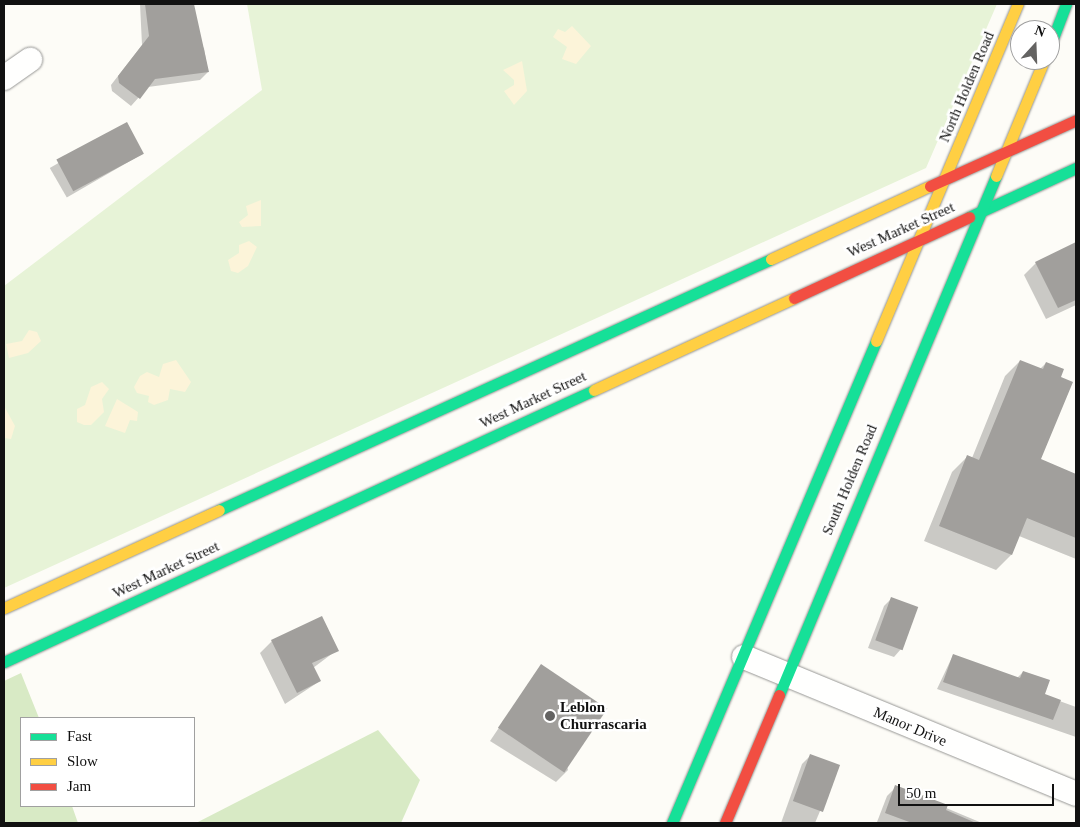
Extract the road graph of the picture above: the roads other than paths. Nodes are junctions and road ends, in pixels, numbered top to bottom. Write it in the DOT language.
graph roads {
  1 [pos="1018,4"];
  2 [pos="1066,4"];
  3 [pos="1060,20"];
  4 [pos="30,60"];
  5 [pos="1040,70"];
  6 [pos="4,78"];
  7 [pos="1076,120"];
  8 [pos="1009,152"];
  9 [pos="1076,168"];
  10 [pos="943,182"];
  11 [pos="979,212"];
  12 [pos="917,239"];
  13 [pos="4,608"];
  14 [pos="744,657"];
  15 [pos="4,662"];
  16 [pos="786,675"];
  17 [pos="1076,794"];
  18 [pos="672,823"];
  19 [pos="726,823"];
  1 -- 10 [label="main road, North Holden Road"];
  2 -- 3 [label="main road"];
  4 -- 6 [label="street"];
  5 -- 8 [label="main road"];
  7 -- 8 [label="main road, West Market Street"];
  8 -- 10 [label="main road, West Market Street"];
  8 -- 11 [label="main road, South Holden Road"];
  9 -- 11 [label="main road, West Market Street"];
  10 -- 12 [label="main road, South Holden Road"];
  10 -- 13 [label="main road, West Market Street"];
  11 -- 12 [label="main road, West Market Street"];
  11 -- 16 [label="main road, South Holden Road"];
  12 -- 14 [label="main road, South Holden Road"];
  12 -- 15 [label="main road, West Market Street"];
  14 -- 16 [label="street, Manor Drive"];
  14 -- 18 [label="main road, South Holden Road"];
  16 -- 17 [label="street, Manor Drive"];
  16 -- 19 [label="main road, South Holden Road"];
}
